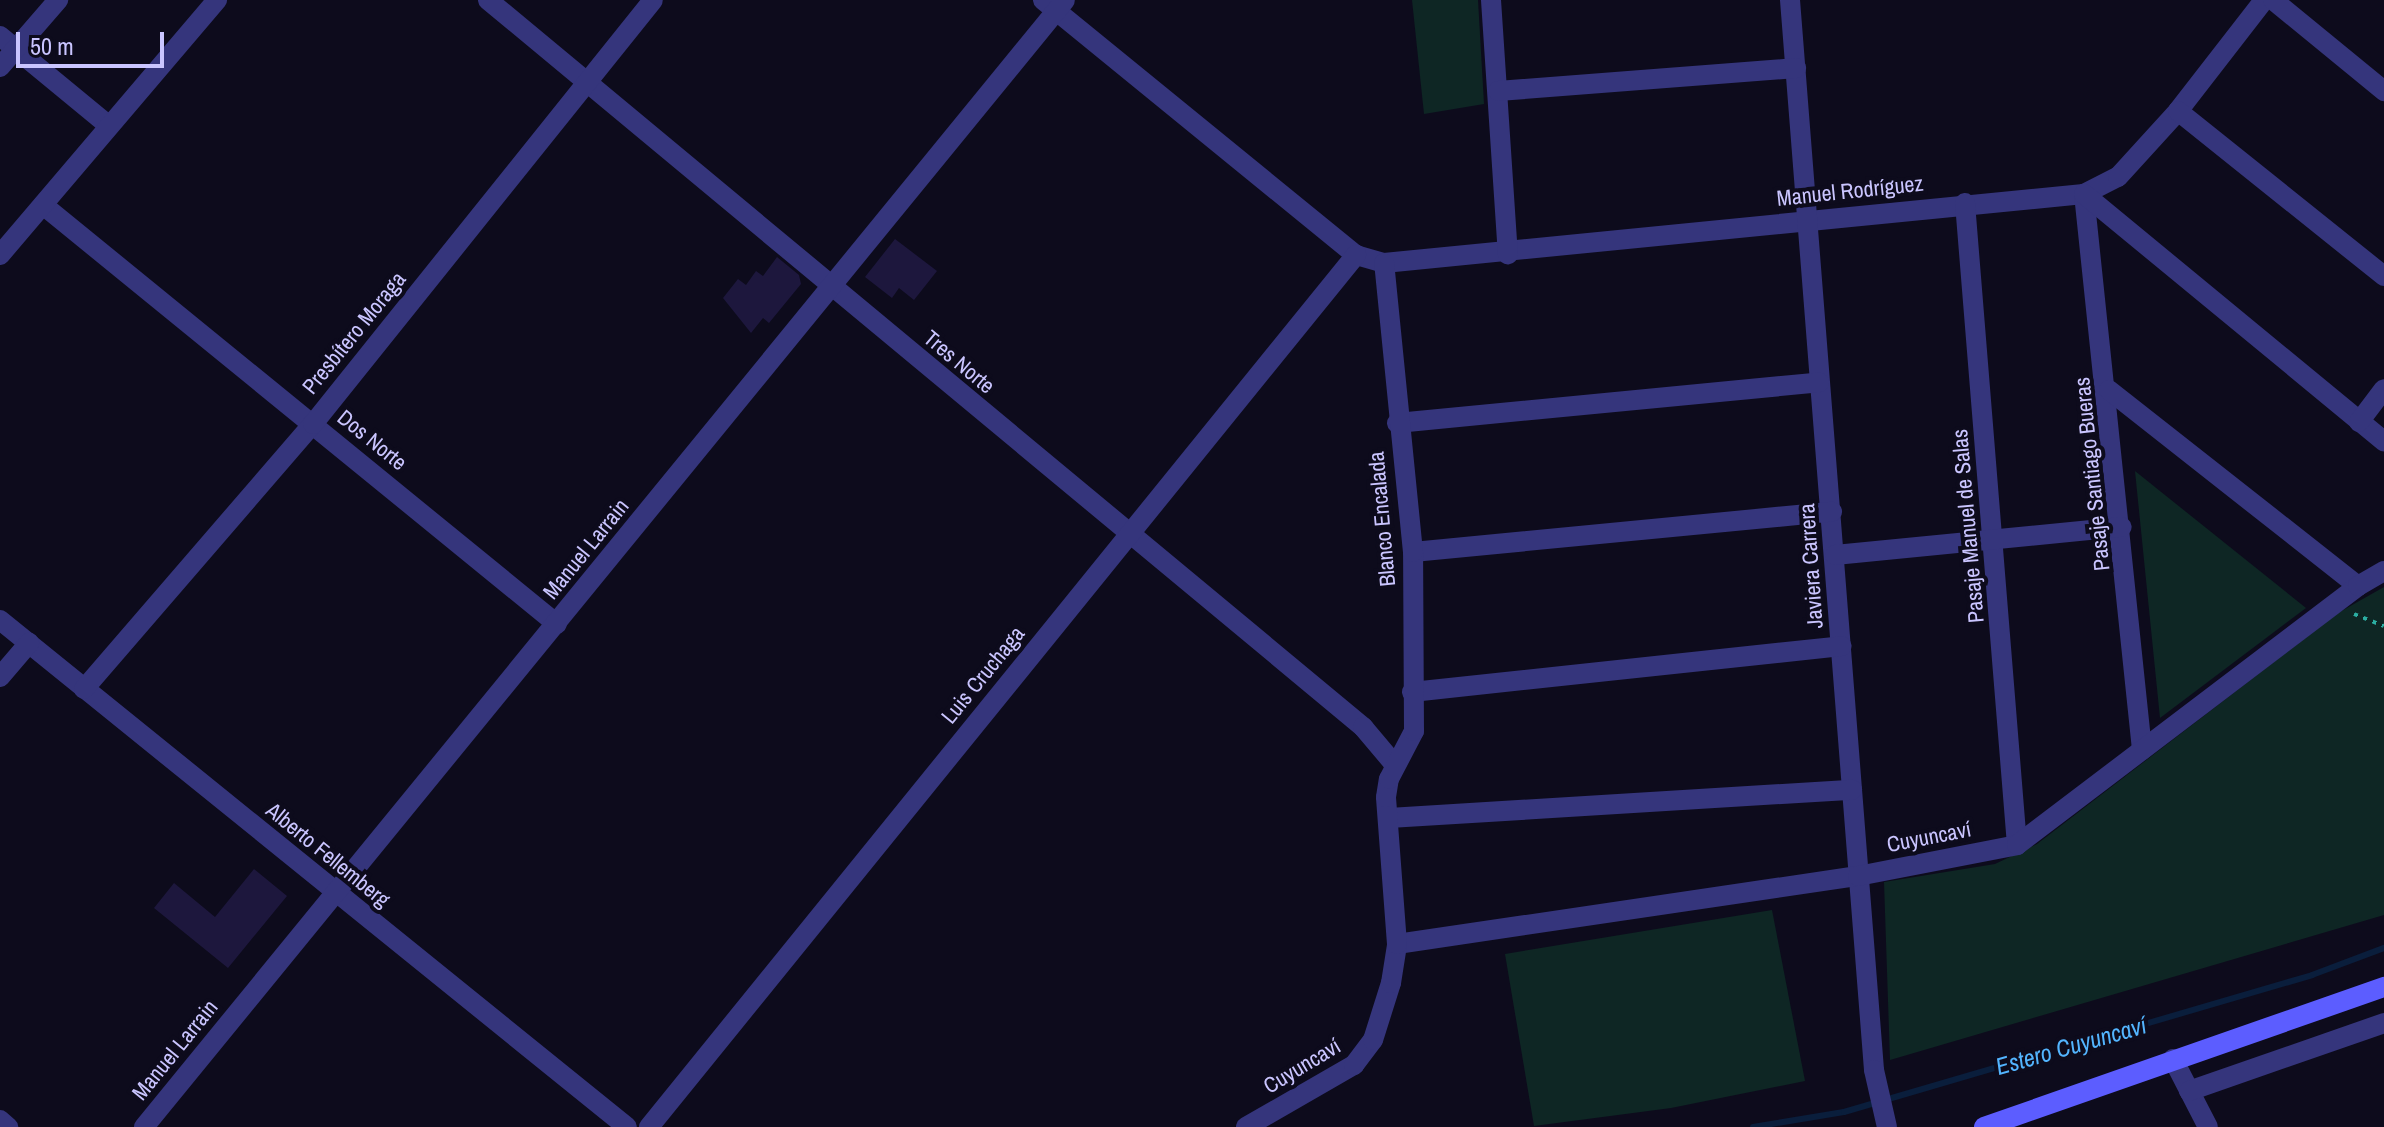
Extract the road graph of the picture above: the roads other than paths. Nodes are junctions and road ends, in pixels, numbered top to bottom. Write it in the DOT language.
graph roads {
  1 [pos="58,0"];
  2 [pos="217,0"];
  3 [pos="488,0"];
  4 [pos="653,0"];
  5 [pos="1491,0"];
  6 [pos="1790,0"];
  7 [pos="2264,0"];
  8 [pos="2273,0"];
  9 [pos="1055,3"];
  10 [pos="8,42"];
  11 [pos="0,67"];
  12 [pos="1796,68"];
  13 [pos="586,81"];
  14 [pos="2383,88"];
  15 [pos="1498,91"];
  16 [pos="2178,111"];
  17 [pos="108,125"];
  18 [pos="2084,194"];
  19 [pos="1965,203"];
  20 [pos="43,205"];
  21 [pos="1806,219"];
  22 [pos="1508,254"];
  23 [pos="0,255"];
  24 [pos="1356,255"];
  25 [pos="1384,263"];
  26 [pos="2384,276"];
  27 [pos="831,286"];
  28 [pos="1819,382"];
  29 [pos="2384,389"];
  30 [pos="2109,390"];
  31 [pos="2359,422"];
  32 [pos="1397,423"];
  33 [pos="313,424"];
  34 [pos="2384,441"];
  35 [pos="1832,512"];
  36 [pos="2122,527"];
  37 [pos="1129,534"];
  38 [pos="1993,541"];
  39 [pos="1413,552"];
  40 [pos="1835,555"];
  41 [pos="2384,571"];
  42 [pos="2358,586"];
  43 [pos="0,620"];
  44 [pos="557,624"];
  45 [pos="29,643"];
  46 [pos="1842,646"];
  47 [pos="0,677"];
  48 [pos="84,689"];
  49 [pos="1412,692"];
  50 [pos="2142,750"];
  51 [pos="1395,765"];
  52 [pos="1852,790"];
  53 [pos="1389,818"];
  54 [pos="2017,845"];
  55 [pos="1858,876"];
  56 [pos="336,892"];
  57 [pos="1397,944"];
  58 [pos="2384,987"];
  59 [pos="2384,1023"];
  60 [pos="2173,1059"];
  61 [pos="2189,1091"];
  62 [pos="0,1120"];
  63 [pos="8,1127"];
  64 [pos="144,1127"];
  65 [pos="627,1127"];
  66 [pos="649,1127"];
  67 [pos="1246,1127"];
  68 [pos="1887,1127"];
  69 [pos="1984,1127"];
  70 [pos="2208,1127"];
  1 -- 10 [label="street"];
  2 -- 17 [label="street"];
  3 -- 13 [label="street, Tres Norte"];
  4 -- 13 [label="street, Presbítero Moraga"];
  5 -- 15 [label="street"];
  6 -- 12 [label="street, Javiera Carrera"];
  7 -- 16 [label="street, Manuel Rodríguez"];
  8 -- 14 [label="street"];
  9 -- 24 [label="street"];
  9 -- 27 [label="street, Manuel Larrain"];
  10 -- 11 [label="street"];
  10 -- 17 [label="street"];
  12 -- 15 [label="street"];
  12 -- 21 [label="street, Javiera Carrera"];
  13 -- 27 [label="street, Tres Norte"];
  13 -- 33 [label="street, Presbítero Moraga"];
  15 -- 22 [label="street"];
  16 -- 18 [label="street, Manuel Rodríguez"];
  16 -- 26 [label="street"];
  17 -- 20 [label="street"];
  18 -- 19 [label="street, Manuel Rodríguez"];
  18 -- 30 [label="street, Pasaje Santiago Bueras"];
  18 -- 31 [label="street"];
  19 -- 21 [label="street, Manuel Rodríguez"];
  19 -- 38 [label="street, Pasaje Manuel de Salas"];
  20 -- 23 [label="street"];
  20 -- 33 [label="street, Dos Norte"];
  21 -- 22 [label="street, Manuel Rodríguez"];
  21 -- 28 [label="street, Javiera Carrera"];
  22 -- 25 [label="street, Manuel Rodríguez"];
  24 -- 25 [label="street, Manuel Rodríguez"];
  24 -- 37 [label="street, Luis Cruchaga"];
  25 -- 32 [label="street, Blanco Encalada"];
  27 -- 37 [label="street, Tres Norte"];
  27 -- 44 [label="street, Manuel Larrain"];
  28 -- 32 [label="street"];
  28 -- 35 [label="street, Javiera Carrera"];
  29 -- 31 [label="street"];
  30 -- 36 [label="street, Pasaje Santiago Bueras"];
  30 -- 42 [label="street"];
  31 -- 34 [label="street"];
  32 -- 39 [label="street, Blanco Encalada"];
  33 -- 44 [label="street, Dos Norte"];
  33 -- 48 [label="street, Presbítero Moraga"];
  35 -- 39 [label="street"];
  35 -- 40 [label="street, Javiera Carrera"];
  36 -- 38 [label="street"];
  36 -- 50 [label="street, Pasaje Santiago Bueras"];
  37 -- 51 [label="street, Tres Norte"];
  37 -- 66 [label="street, Luis Cruchaga"];
  38 -- 40 [label="street"];
  38 -- 54 [label="street, Pasaje Manuel de Salas"];
  39 -- 49 [label="street, Blanco Encalada"];
  40 -- 46 [label="street, Javiera Carrera"];
  41 -- 42 [label="street, Cuyuncaví"];
  42 -- 50 [label="street, Cuyuncaví"];
  43 -- 45 [label="street, Alberto Fellemberg"];
  44 -- 56 [label="street, Manuel Larrain"];
  45 -- 47 [label="street"];
  45 -- 48 [label="street, Alberto Fellemberg"];
  46 -- 49 [label="street"];
  46 -- 52 [label="street, Javiera Carrera"];
  48 -- 56 [label="street, Alberto Fellemberg"];
  49 -- 51 [label="street, Blanco Encalada"];
  50 -- 54 [label="street, Cuyuncaví"];
  51 -- 53 [label="street, Cuyuncaví"];
  52 -- 53 [label="street"];
  52 -- 55 [label="street, Javiera Carrera"];
  53 -- 57 [label="street, Cuyuncaví"];
  54 -- 55 [label="street, Cuyuncaví"];
  55 -- 57 [label="street, Cuyuncaví"];
  55 -- 68 [label="street, Javiera Carrera"];
  56 -- 64 [label="street, Manuel Larrain"];
  56 -- 65 [label="street, Alberto Fellemberg"];
  57 -- 67 [label="street, Cuyuncaví"];
  58 -- 60 [label="street"];
  59 -- 61 [label="street"];
  60 -- 61 [label="street"];
  60 -- 69 [label="street"];
  61 -- 70 [label="street"];
  62 -- 63 [label="street"];
}
